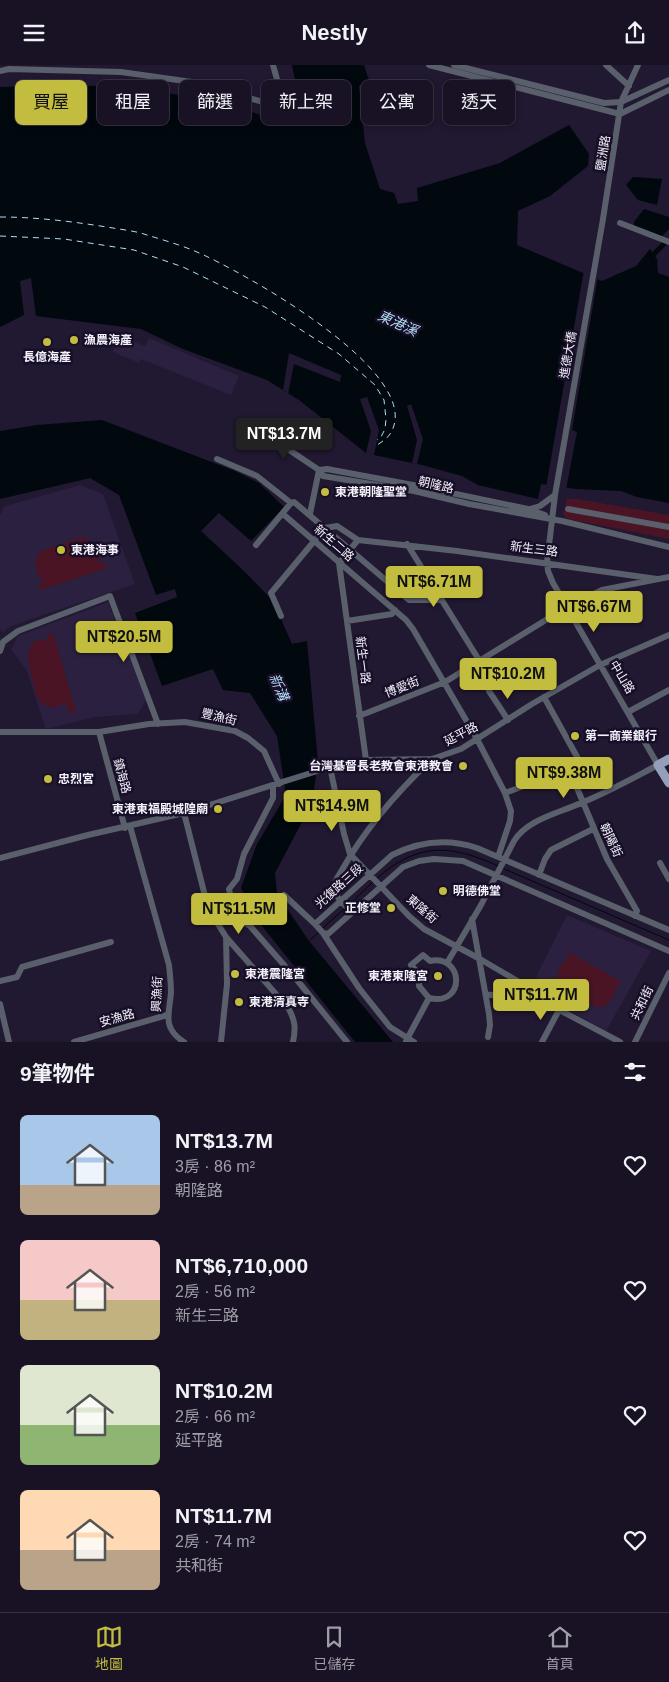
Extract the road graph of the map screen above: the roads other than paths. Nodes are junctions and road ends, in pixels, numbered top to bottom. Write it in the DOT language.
graph roads {
  1 [pos="273,65"];
  2 [pos="429,65"];
  3 [pos="454,65"];
  4 [pos="606,65"];
  5 [pos="638,65"];
  6 [pos="0,71"];
  7 [pos="523,81"];
  8 [pos="669,81"];
  9 [pos="629,86"];
  10 [pos="522,90"];
  11 [pos="669,90"];
  12 [pos="621,102"];
  13 [pos="620,114"];
  14 [pos="603,219"];
  15 [pos="620,223"];
  16 [pos="669,242"];
  17 [pos="261,431"];
  18 [pos="217,459"];
  19 [pos="319,470"];
  20 [pos="555,495"];
  21 [pos="291,503"];
  22 [pos="528,509"];
  23 [pos="568,509"];
  24 [pos="283,514"];
  25 [pos="310,514"];
  26 [pos="552,519"];
  27 [pos="669,527"];
  28 [pos="325,528"];
  29 [pos="358,540"];
  30 [pos="315,541"];
  31 [pos="406,544"];
  32 [pos="256,545"];
  33 [pos="669,547"];
  34 [pos="349,550"];
  35 [pos="547,562"];
  36 [pos="339,563"];
  37 [pos="669,577"];
  38 [pos="657,579"];
  39 [pos="441,600"];
  40 [pos="567,607"];
  41 [pos="395,610"];
  42 [pos="281,616"];
  43 [pos="347,621"];
  44 [pos="669,635"];
  45 [pos="0,651"];
  46 [pos="479,661"];
  47 [pos="600,665"];
  48 [pos="445,682"];
  49 [pos="669,690"];
  50 [pos="489,691"];
  51 [pos="544,697"];
  52 [pos="628,712"];
  53 [pos="359,717"];
  54 [pos="508,720"];
  55 [pos="158,724"];
  56 [pos="99,731"];
  57 [pos="0,732"];
  58 [pos="477,739"];
  59 [pos="432,759"];
  60 [pos="669,759"];
  61 [pos="366,760"];
  62 [pos="658,765"];
  63 [pos="330,767"];
  64 [pos="569,769"];
  65 [pos="279,783"];
  66 [pos="669,783"];
  67 [pos="505,793"];
  68 [pos="582,803"];
  69 [pos="184,813"];
  70 [pos="127,827"];
  71 [pos="593,829"];
  72 [pos="350,855"];
  73 [pos="0,857"];
  74 [pos="498,857"];
  75 [pos="660,863"];
  76 [pos="501,868"];
  77 [pos="539,875"];
  78 [pos="371,876"];
  79 [pos="669,879"];
  80 [pos="379,884"];
  81 [pos="284,895"];
  82 [pos="341,901"];
  83 [pos="352,911"];
  84 [pos="635,916"];
  85 [pos="472,919"];
  86 [pos="316,925"];
  87 [pos="669,930"];
  88 [pos="323,933"];
  89 [pos="226,937"];
  90 [pos="111,942"];
  91 [pos="456,946"];
  92 [pos="669,951"];
  93 [pos="480,959"];
  94 [pos="447,963"];
  95 [pos="669,973"];
  96 [pos="0,981"];
  97 [pos="486,993"];
  98 [pos="429,998"];
  99 [pos="0,1004"];
  100 [pos="550,1005"];
  101 [pos="560,1010"];
  102 [pos="167,1015"];
  103 [pos="488,1037"];
  104 [pos="94,1039"];
  105 [pos="409,1041"];
  106 [pos="9,1042"];
  107 [pos="74,1042"];
  108 [pos="184,1042"];
  109 [pos="221,1042"];
  110 [pos="293,1042"];
  111 [pos="348,1042"];
  112 [pos="542,1042"];
  113 [pos="620,1042"];
  114 [pos="635,1042"];
  1 -- 6 [label="street"];
  2 -- 10 [label="street"];
  3 -- 7 [label="street"];
  4 -- 9 [label="street"];
  5 -- 9 [label="street, 鹽洲路"];
  7 -- 10 [label="street"];
  7 -- 12 [label="street"];
  8 -- 12 [label="street"];
  9 -- 12 [label="street, 鹽洲路"];
  10 -- 13 [label="street"];
  11 -- 13 [label="street"];
  12 -- 13 [label="street, 鹽洲路"];
  13 -- 14 [label="street, 鹽洲路"];
  14 -- 20 [label="street, 進德大橋"];
  15 -- 16 [label="street"];
  17 -- 19 [label="street, 朝隆路"];
  18 -- 21 [label="street"];
  19 -- 22 [label="street, 朝隆路"];
  19 -- 25 [label="street"];
  19 -- 26 [label="street, 朝隆路"];
  20 -- 22 [label="street"];
  20 -- 26 [label="street, 中山路"];
  21 -- 24 [label="street"];
  21 -- 25 [label="street"];
  22 -- 26 [label="street, 朝隆路"];
  23 -- 27 [label="street"];
  24 -- 30 [label="street, 新生二路"];
  24 -- 32 [label="street"];
  25 -- 28 [label="street"];
  26 -- 33 [label="street, 朝隆路"];
  26 -- 35 [label="street, 中山路"];
  28 -- 29 [label="street, 新生三路"];
  28 -- 30 [label="street"];
  28 -- 34 [label="street"];
  29 -- 31 [label="street, 新生三路"];
  29 -- 34 [label="street"];
  30 -- 36 [label="street, 新生二路"];
  30 -- 42 [label="street"];
  31 -- 35 [label="street, 新生三路"];
  31 -- 39 [label="street"];
  34 -- 36 [label="street"];
  34 -- 39 [label="street"];
  35 -- 38 [label="street, 新生三路"];
  35 -- 40 [label="street, 中山路"];
  36 -- 41 [label="street, 新生二路"];
  36 -- 43 [label="street, 新生一路"];
  37 -- 38 [label="street, 博愛街"];
  38 -- 40 [label="street, 博愛街"];
  39 -- 46 [label="street"];
  40 -- 46 [label="street, 博愛街"];
  40 -- 47 [label="street, 中山路"];
  41 -- 43 [label="street"];
  41 -- 48 [label="street, 新生二路"];
  43 -- 53 [label="street, 新生一路"];
  44 -- 47 [label="street, 延平路"];
  45 -- 55 [label="street"];
  46 -- 48 [label="street, 博愛街"];
  47 -- 51 [label="street, 延平路"];
  47 -- 52 [label="street, 中山路"];
  48 -- 53 [label="street, 博愛街"];
  48 -- 58 [label="street, 新生二路"];
  49 -- 52 [label="street"];
  50 -- 54 [label="street"];
  51 -- 54 [label="street, 延平路"];
  51 -- 64 [label="street"];
  52 -- 62 [label="street, 中山路"];
  53 -- 61 [label="street, 新生一路"];
  54 -- 58 [label="street, 延平路"];
  55 -- 56 [label="street, 豐漁街"];
  55 -- 65 [label="street, 豐漁街"];
  56 -- 57 [label="street"];
  56 -- 70 [label="street, 鎮海路"];
  58 -- 59 [label="street, 延平路"];
  58 -- 67 [label="street, 新生二路"];
  59 -- 61 [label="street, 延平路"];
  59 -- 72 [label="street"];
  60 -- 62 [label="main road"];
  61 -- 63 [label="street, 延平路"];
  62 -- 66 [label="main road, 中山路"];
  62 -- 68 [label="street"];
  63 -- 65 [label="street, 延平路"];
  63 -- 72 [label="street"];
  64 -- 67 [label="street"];
  64 -- 68 [label="street, 朝陽街"];
  65 -- 69 [label="street"];
  65 -- 111 [label="street"];
  67 -- 74 [label="street, 新生二路"];
  68 -- 71 [label="street, 朝陽街"];
  68 -- 76 [label="street"];
  69 -- 70 [label="street"];
  69 -- 89 [label="street"];
  70 -- 73 [label="street"];
  70 -- 102 [label="street, 興漁街"];
  71 -- 77 [label="street"];
  71 -- 84 [label="street, 朝陽街"];
  72 -- 78 [label="street, 東隆街"];
  72 -- 82 [label="street"];
  74 -- 76 [label="street, 光復路三段"];
  74 -- 78 [label="street, 光復路三段"];
  75 -- 79 [label="street"];
  76 -- 77 [label="street, 光復路三段"];
  76 -- 80 [label="street, 光復路三段"];
  76 -- 85 [label="street"];
  76 -- 92 [label="street, 光復路三段"];
  77 -- 84 [label="street, 光復路三段"];
  78 -- 80 [label="street, 東隆街"];
  78 -- 82 [label="street, 光復路三段"];
  80 -- 83 [label="street, 光復路三段"];
  80 -- 91 [label="street, 東隆街"];
  81 -- 86 [label="street"];
  82 -- 83 [label="street"];
  82 -- 86 [label="street, 光復路三段"];
  83 -- 88 [label="street, 光復路三段"];
  84 -- 87 [label="street, 光復路三段"];
  85 -- 91 [label="street"];
  85 -- 93 [label="street"];
  86 -- 88 [label="street, 光復路三段"];
  88 -- 105 [label="street"];
  89 -- 109 [label="street"];
  89 -- 110 [label="street"];
  90 -- 96 [label="street"];
  91 -- 93 [label="street"];
  91 -- 94 [label="street"];
  93 -- 97 [label="street"];
  93 -- 100 [label="street"];
  94 -- 98 [label="street"];
  94 -- 98 [label="street"];
  95 -- 114 [label="street, 共和街"];
  97 -- 100 [label="street"];
  97 -- 103 [label="street"];
  98 -- 105 [label="street"];
  99 -- 106 [label="street"];
  100 -- 101 [label="street"];
  101 -- 112 [label="street"];
  101 -- 113 [label="street"];
  102 -- 104 [label="street, 安漁路"];
  102 -- 108 [label="street, 興漁街"];
  104 -- 107 [label="street, 安漁路"];
}
